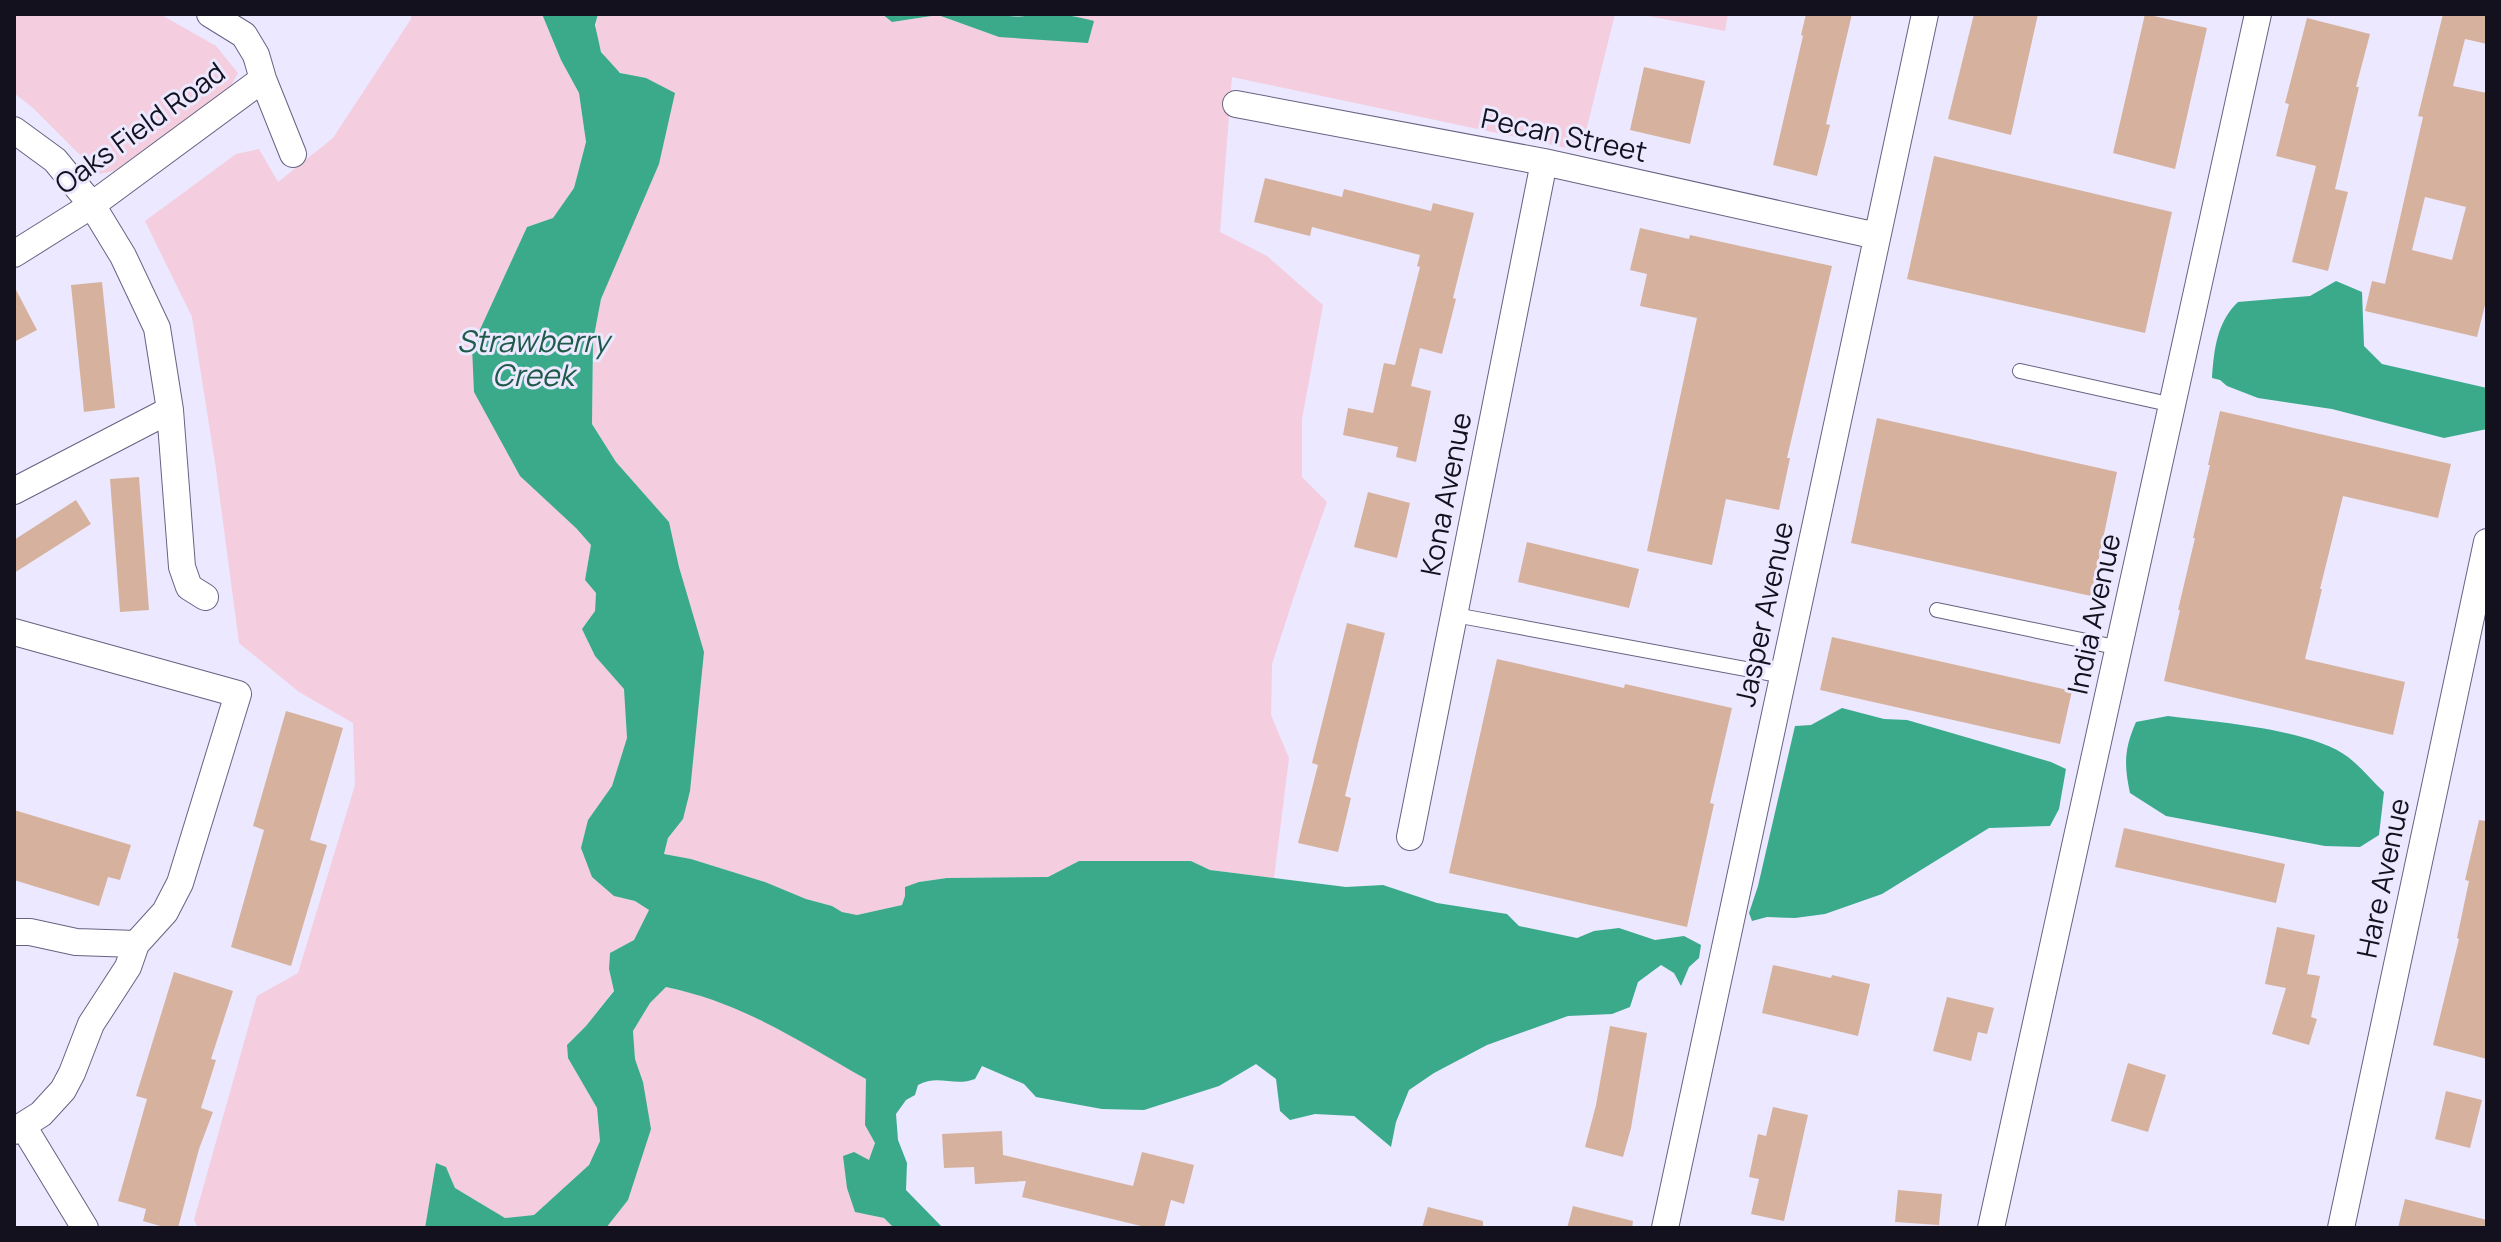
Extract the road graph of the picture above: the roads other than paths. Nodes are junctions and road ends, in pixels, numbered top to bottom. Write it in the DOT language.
graph roads {
  1 [pos="210,14"];
  2 [pos="1925,14"];
  3 [pos="2258,14"];
  4 [pos="263,79"];
  5 [pos="1236,104"];
  6 [pos="14,130"];
  7 [pos="293,154"];
  8 [pos="1544,162"];
  9 [pos="92,205"];
  10 [pos="1877,236"];
  11 [pos="14,254"];
  12 [pos="2020,371"];
  13 [pos="2173,405"];
  14 [pos="170,410"];
  15 [pos="14,491"];
  16 [pos="2487,542"];
  17 [pos="205,597"];
  18 [pos="1937,610"];
  19 [pos="1455,615"];
  20 [pos="14,632"];
  21 [pos="2120,648"];
  22 [pos="1783,676"];
  23 [pos="1410,837"];
  24 [pos="14,932"];
  25 [pos="136,944"];
  26 [pos="18,1128"];
  27 [pos="85,1228"];
  28 [pos="1665,1228"];
  29 [pos="1991,1228"];
  30 [pos="2341,1228"];
  1 -- 4 [label="street"];
  2 -- 10 [label="street, Jasper Avenue"];
  3 -- 13 [label="street, India Avenue"];
  4 -- 7 [label="street"];
  4 -- 9 [label="street, Oaks Field Road"];
  5 -- 8 [label="street, Pecan Street"];
  6 -- 9 [label="street"];
  8 -- 10 [label="street, Pecan Street"];
  8 -- 19 [label="street, Kona Avenue"];
  9 -- 11 [label="street, Oaks Field Road"];
  9 -- 14 [label="street"];
  10 -- 22 [label="street, Jasper Avenue"];
  12 -- 13 [label="lane"];
  13 -- 21 [label="street, India Avenue"];
  14 -- 15 [label="street"];
  14 -- 17 [label="street"];
  16 -- 30 [label="street, Hare Avenue"];
  18 -- 21 [label="lane"];
  19 -- 22 [label="lane"];
  19 -- 23 [label="street, Kona Avenue"];
  20 -- 25 [label="street"];
  21 -- 29 [label="street, India Avenue"];
  22 -- 28 [label="street, Jasper Avenue"];
  24 -- 25 [label="street"];
  25 -- 26 [label="street"];
  26 -- 27 [label="street"];
}
